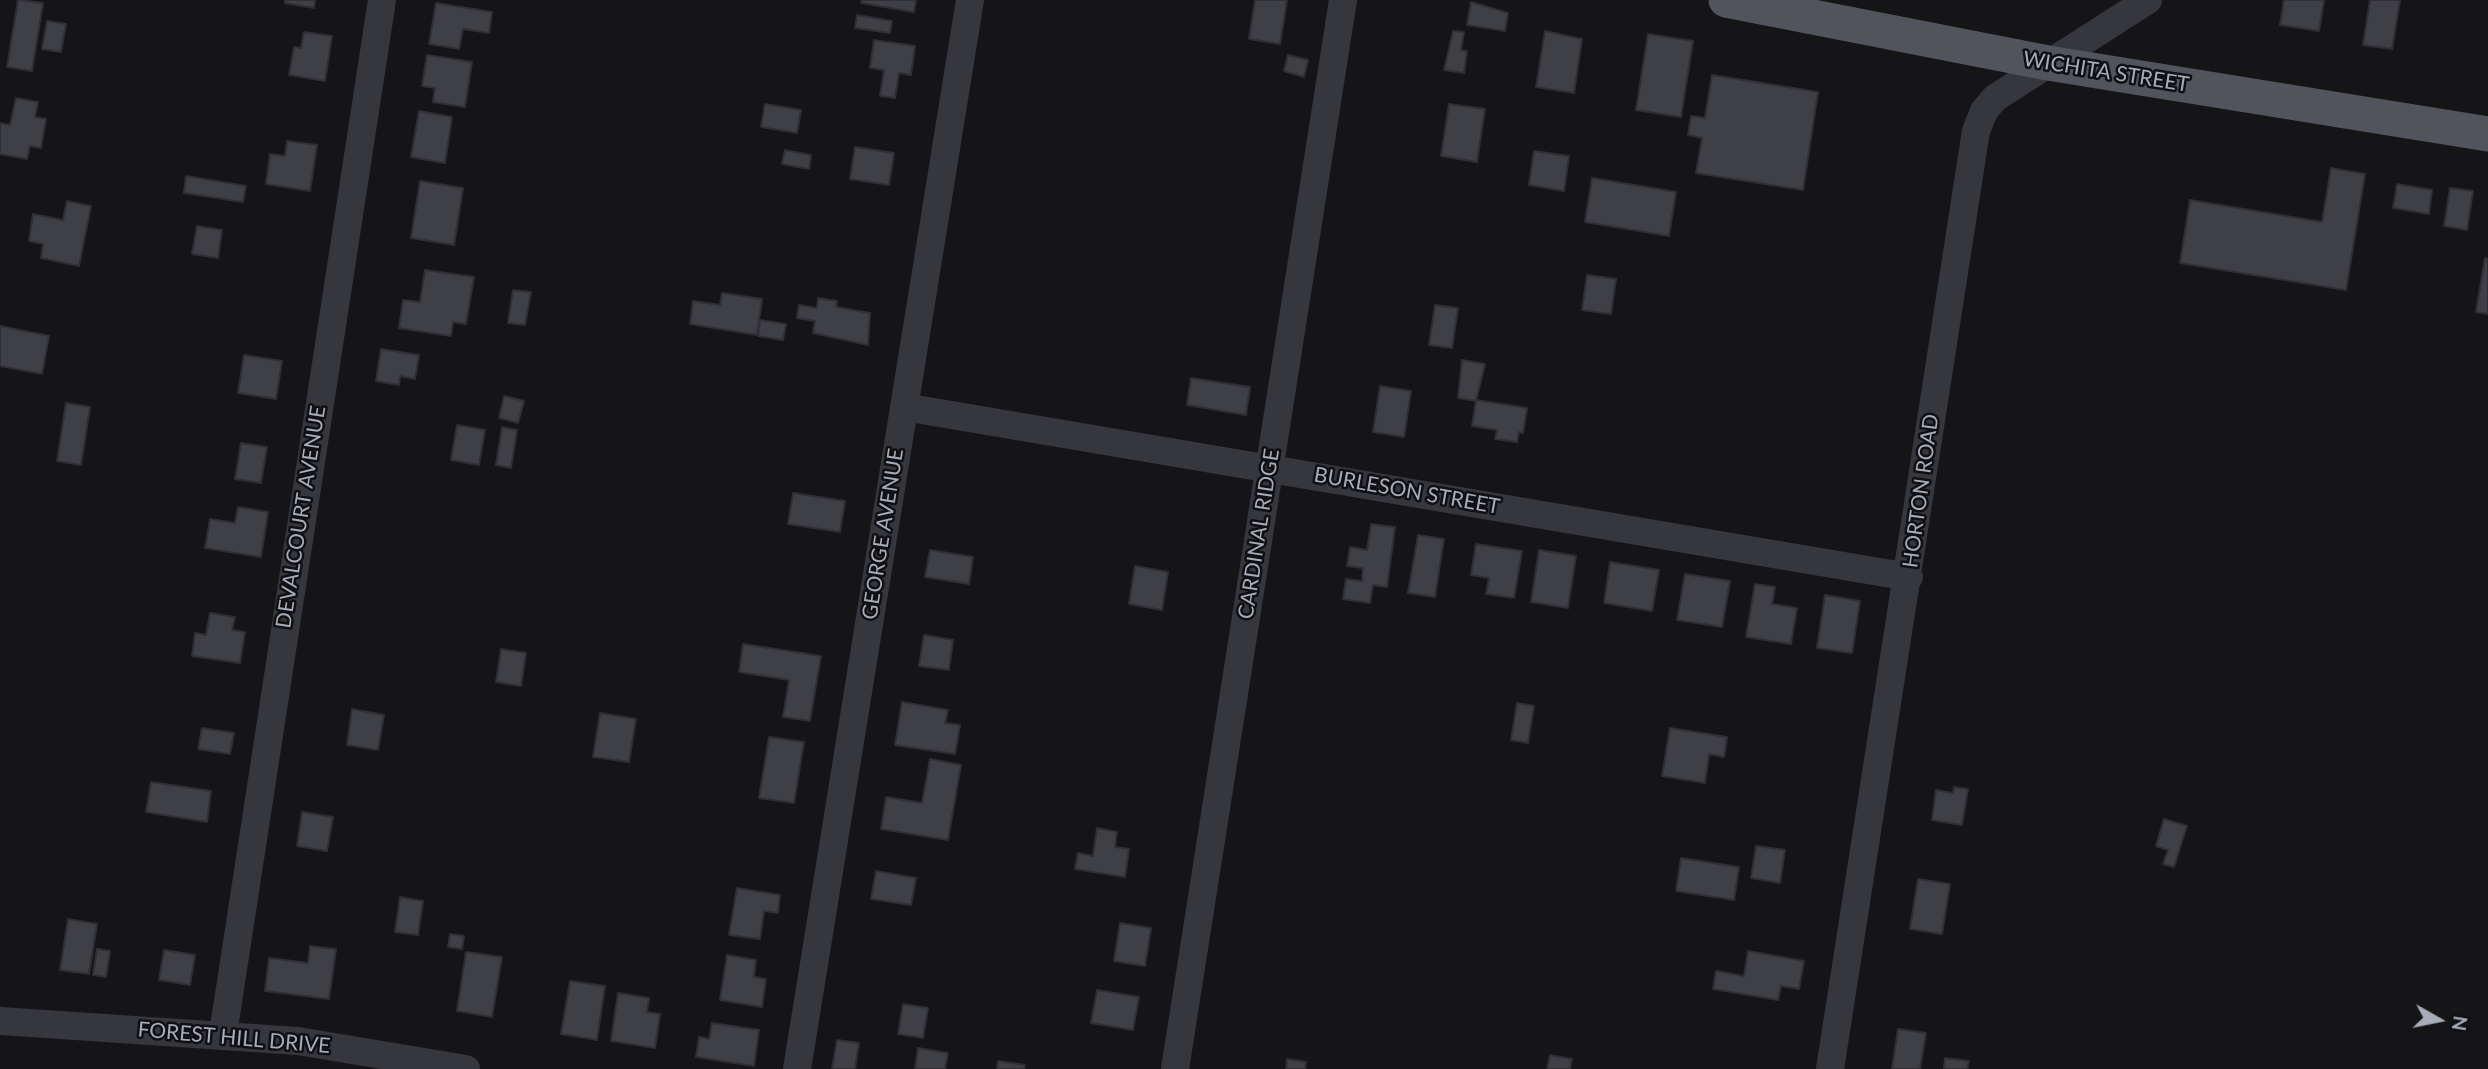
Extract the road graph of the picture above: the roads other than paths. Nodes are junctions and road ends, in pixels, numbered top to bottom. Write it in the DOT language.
graph roads {
  1 [pos="382,0"];
  2 [pos="970,0"];
  3 [pos="1343,0"];
  4 [pos="1726,0"];
  5 [pos="2148,0"];
  6 [pos="2048,63"];
  7 [pos="2488,134"];
  8 [pos="904,407"];
  9 [pos="1269,467"];
  10 [pos="1909,578"];
  11 [pos="0,1021"];
  12 [pos="223,1034"];
  13 [pos="466,1069"];
  14 [pos="797,1069"];
  15 [pos="1175,1069"];
  16 [pos="1830,1069"];
  1 -- 12 [label="street, DEVALCOURT AVENUE"];
  2 -- 8 [label="street, GEORGE AVENUE"];
  3 -- 9 [label="street, CARDINAL RIDGE"];
  4 -- 6 [label="main road, WICHITA STREET"];
  5 -- 6 [label="street, HORTON ROAD"];
  6 -- 7 [label="main road, WICHITA STREET"];
  6 -- 10 [label="street, HORTON ROAD"];
  8 -- 9 [label="street, BURLESON STREET"];
  8 -- 14 [label="street, GEORGE AVENUE"];
  9 -- 10 [label="street, BURLESON STREET"];
  9 -- 15 [label="street, CARDINAL RIDGE"];
  10 -- 16 [label="street, HORTON ROAD"];
  11 -- 12 [label="street, FOREST HILL DRIVE"];
  12 -- 13 [label="street, FOREST HILL DRIVE"];
}
